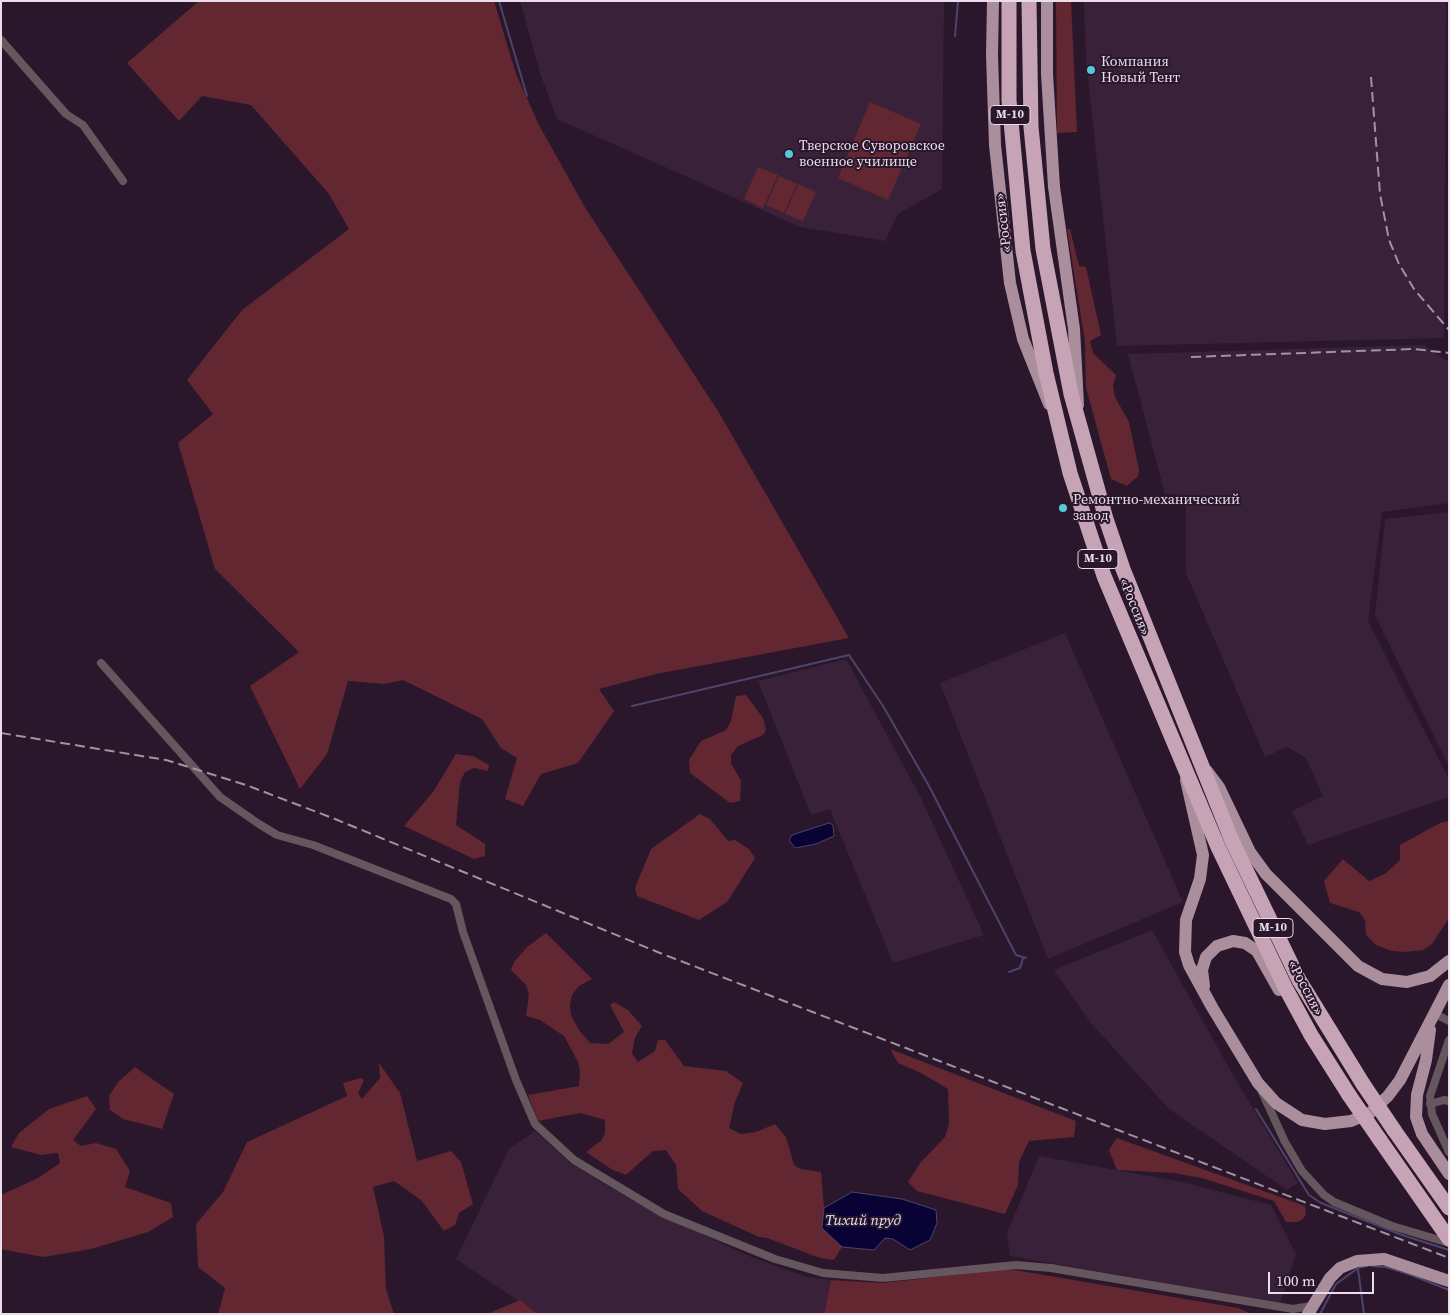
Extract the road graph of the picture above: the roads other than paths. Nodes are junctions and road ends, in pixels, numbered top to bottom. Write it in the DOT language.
graph roads {
  1 [pos="993,1"];
  2 [pos="1009,1"];
  3 [pos="1029,1"];
  4 [pos="1046,1"];
  5 [pos="1,40"];
  6 [pos="123,182"];
  7 [pos="1078,421"];
  8 [pos="1058,425"];
  9 [pos="101,663"];
  10 [pos="1200,763"];
  11 [pos="1184,764"];
  12 [pos="1449,961"];
  13 [pos="1449,985"];
  14 [pos="1212,1008"];
  15 [pos="1297,1010"];
  16 [pos="1432,1019"];
  17 [pos="1449,1021"];
  18 [pos="1449,1040"];
  19 [pos="1258,1084"];
  20 [pos="1449,1101"];
  21 [pos="1430,1104"];
  22 [pos="1449,1152"];
  23 [pos="1449,1174"];
  24 [pos="1449,1208"];
  25 [pos="1445,1233"];
  26 [pos="1449,1244"];
  27 [pos="1449,1281"];
  28 [pos="1310,1310"];
  1 -- 8 [label="main road"];
  2 -- 8 [label="highway, «Россия» / М-10"];
  3 -- 7 [label="highway, «Россия» / М-10"];
  4 -- 7 [label="main road"];
  5 -- 6 [label="street"];
  7 -- 10 [label="highway, «Россия» / М-10"];
  8 -- 11 [label="highway, «Россия» / М-10"];
  9 -- 28 [label="street"];
  10 -- 12 [label="main road"];
  10 -- 24 [label="highway, «Россия» / М-10, bridge"];
  11 -- 14 [label="main road"];
  11 -- 15 [label="highway, «Россия» / М-10"];
  13 -- 16 [label="main road"];
  14 -- 15 [label="main road"];
  14 -- 19 [label="main road"];
  15 -- 25 [label="highway, «Россия» / М-10, bridge"];
  16 -- 17 [label="street"];
  16 -- 19 [label="main road"];
  16 -- 23 [label="main road"];
  18 -- 21 [label="street"];
  19 -- 26 [label="street"];
  20 -- 21 [label="street"];
  21 -- 22 [label="street"];
  27 -- 28 [label="main road"];
}
